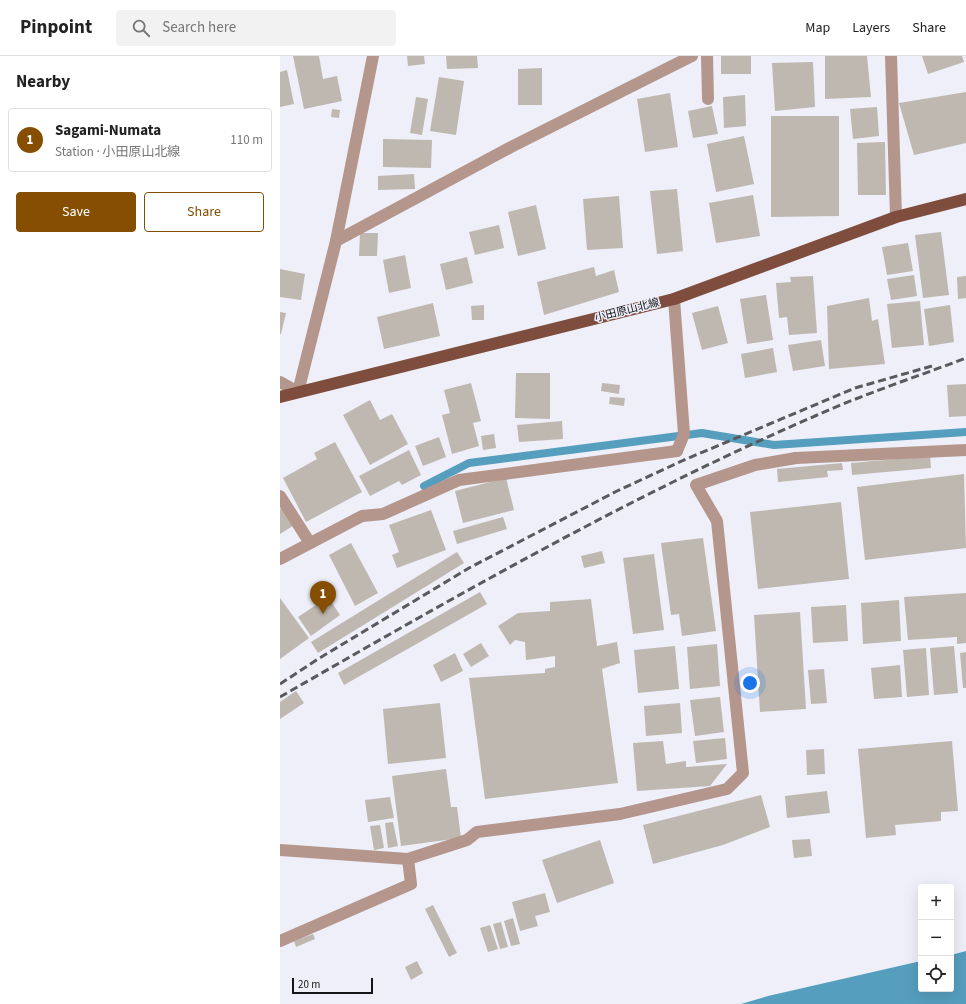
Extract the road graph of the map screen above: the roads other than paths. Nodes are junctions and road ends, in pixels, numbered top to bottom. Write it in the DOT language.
graph roads {
  1 [pos="373,56"];
  2 [pos="692,56"];
  3 [pos="707,56"];
  4 [pos="890,56"];
  5 [pos="708,99"];
  6 [pos="966,199"];
  7 [pos="896,217"];
  8 [pos="336,241"];
  9 [pos="674,299"];
  10 [pos="280,382"];
  11 [pos="298,392"];
  12 [pos="280,397"];
  13 [pos="966,450"];
  14 [pos="280,496"];
  15 [pos="310,543"];
  16 [pos="280,559"];
  17 [pos="280,850"];
  18 [pos="408,859"];
  19 [pos="280,942"];
  1 -- 8 [label="street"];
  2 -- 8 [label="street"];
  3 -- 5 [label="street"];
  4 -- 7 [label="street"];
  6 -- 7 [label="main road, 小田原山北線"];
  7 -- 9 [label="main road, 小田原山北線"];
  8 -- 11 [label="street"];
  9 -- 11 [label="main road, 小田原山北線"];
  9 -- 15 [label="street"];
  10 -- 11 [label="street"];
  11 -- 12 [label="main road, 小田原山北線"];
  13 -- 18 [label="street"];
  14 -- 15 [label="street"];
  15 -- 16 [label="street"];
  17 -- 18 [label="street"];
  18 -- 19 [label="street"];
}
